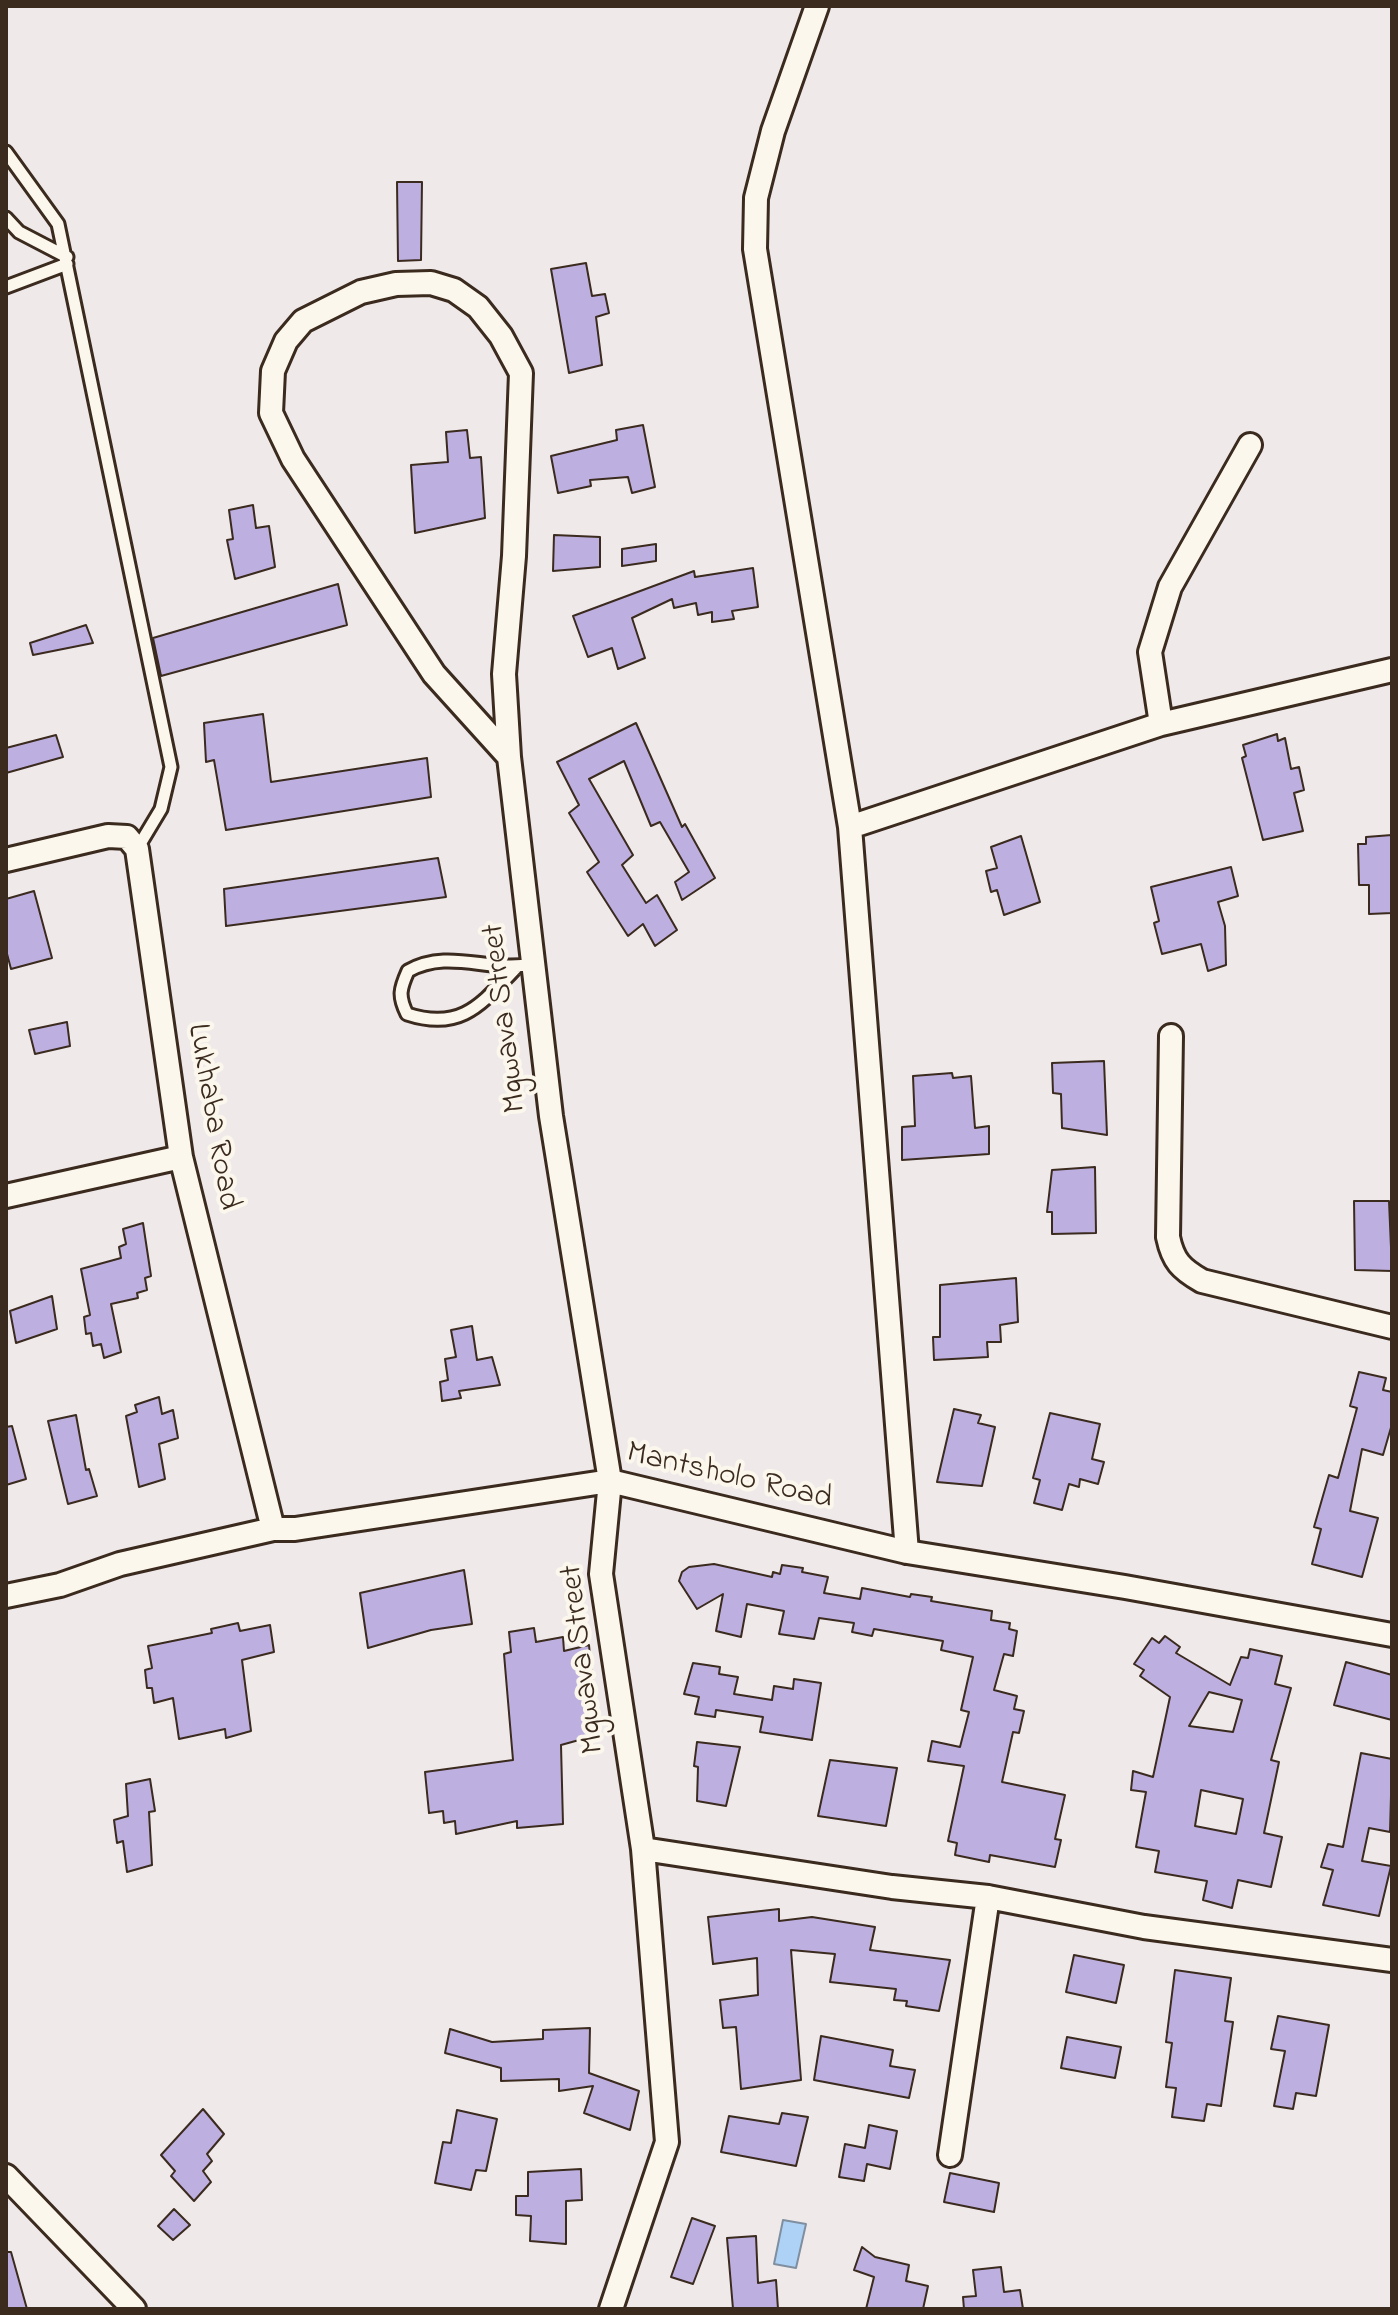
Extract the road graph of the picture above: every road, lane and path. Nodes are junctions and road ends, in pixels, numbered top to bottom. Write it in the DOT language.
graph roads {
  1 [pos="817,6"];
  2 [pos="6,152"];
  3 [pos="6,218"];
  4 [pos="67,260"];
  5 [pos="6,287"];
  6 [pos="1250,445"];
  7 [pos="1392,670"];
  8 [pos="1161,724"];
  9 [pos="509,757"];
  10 [pos="850,827"];
  11 [pos="137,849"];
  12 [pos="6,860"];
  13 [pos="524,966"];
  14 [pos="1171,1036"];
  15 [pos="181,1157"];
  16 [pos="6,1196"];
  17 [pos="1392,1327"];
  18 [pos="610,1481"];
  19 [pos="273,1529"];
  20 [pos="907,1552"];
  21 [pos="6,1596"];
  22 [pos="1392,1635"];
  23 [pos="643,1849"];
  24 [pos="988,1897"];
  25 [pos="1392,1960"];
  26 [pos="950,2155"];
  27 [pos="6,2176"];
  28 [pos="6,2198"];
  29 [pos="119,2309"];
  30 [pos="134,2309"];
  31 [pos="611,2309"];
  1 -- 10 [label="street"];
  2 -- 4 [label="lane"];
  3 -- 4 [label="lane"];
  4 -- 5 [label="lane"];
  4 -- 11 [label="lane"];
  6 -- 8 [label="street"];
  7 -- 8 [label="street"];
  8 -- 10 [label="street"];
  9 -- 9 [label="street, Mgwava Street"];
  9 -- 13 [label="street, Mgwava Street"];
  10 -- 20 [label="street"];
  11 -- 12 [label="street"];
  11 -- 15 [label="street, Lukhaba Road"];
  13 -- 13 [label="lane"];
  13 -- 18 [label="street, Mgwava Street"];
  14 -- 17 [label="street"];
  15 -- 16 [label="street"];
  15 -- 19 [label="street, Lukhaba Road"];
  18 -- 19 [label="street, Mantsholo Road"];
  18 -- 20 [label="street, Mantsholo Road"];
  18 -- 23 [label="street, Mgwava Street"];
  19 -- 21 [label="street, Mantsholo Road"];
  20 -- 22 [label="street, Mantsholo Road"];
  23 -- 24 [label="street"];
  23 -- 31 [label="street, Mgwava Street"];
  24 -- 25 [label="street"];
  24 -- 26 [label="street"];
  27 -- 30 [label="street"];
  28 -- 29 [label="street"];
}
